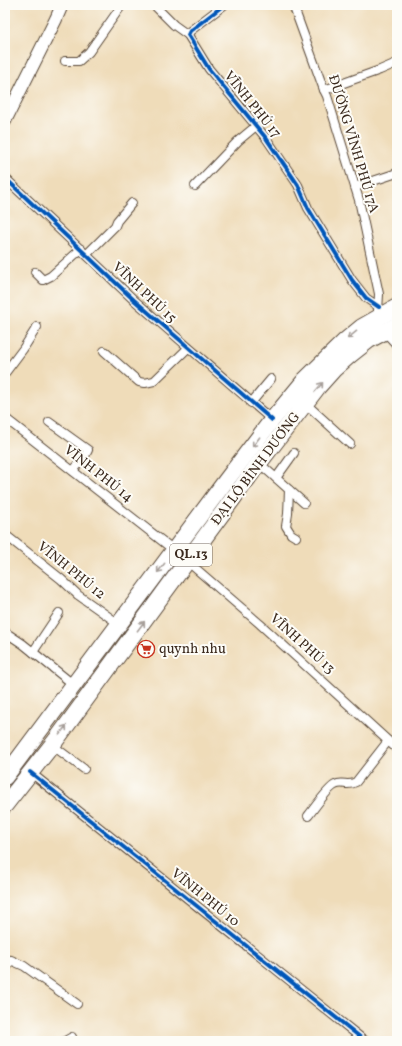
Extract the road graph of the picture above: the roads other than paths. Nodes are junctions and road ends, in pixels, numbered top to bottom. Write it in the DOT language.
graph roads {
  1 [pos="62,5"];
  2 [pos="122,5"];
  3 [pos="154,5"];
  4 [pos="224,5"];
  5 [pos="293,5"];
  6 [pos="188,35"];
  7 [pos="65,61"];
  8 [pos="394,64"];
  9 [pos="324,90"];
  10 [pos="5,121"];
  11 [pos="256,126"];
  12 [pos="397,172"];
  13 [pos="5,178"];
  14 [pos="195,186"];
  15 [pos="355,187"];
  16 [pos="132,202"];
  17 [pos="84,252"];
  18 [pos="35,272"];
  19 [pos="397,307"];
  20 [pos="378,313"];
  21 [pos="37,327"];
  22 [pos="391,328"];
  23 [pos="397,345"];
  24 [pos="188,348"];
  25 [pos="104,351"];
  26 [pos="5,373"];
  27 [pos="271,379"];
  28 [pos="251,403"];
  29 [pos="305,404"];
  30 [pos="5,418"];
  31 [pos="272,420"];
  32 [pos="49,422"];
  33 [pos="350,444"];
  34 [pos="294,453"];
  35 [pos="259,463"];
  36 [pos="72,471"];
  37 [pos="276,478"];
  38 [pos="289,490"];
  39 [pos="304,503"];
  40 [pos="8,537"];
  41 [pos="296,537"];
  42 [pos="175,551"];
  43 [pos="187,561"];
  44 [pos="59,613"];
  45 [pos="119,624"];
  46 [pos="5,632"];
  47 [pos="33,652"];
  48 [pos="74,685"];
  49 [pos="388,741"];
  50 [pos="52,745"];
  51 [pos="397,749"];
  52 [pos="84,769"];
  53 [pos="6,772"];
  54 [pos="30,772"];
  55 [pos="5,805"];
  56 [pos="308,816"];
  57 [pos="8,958"];
  58 [pos="5,970"];
  59 [pos="77,1004"];
  60 [pos="365,1041"];
  1 -- 10 [label="street"];
  2 -- 7 [label="street"];
  3 -- 6 [label="street"];
  4 -- 6 [label="street"];
  5 -- 9 [label="street, ĐƯỜNG VĨNH PHÚ 17A"];
  6 -- 11 [label="street, VĨNH PHÚ 17"];
  8 -- 9 [label="street"];
  9 -- 15 [label="street, ĐƯỜNG VĨNH PHÚ 17A"];
  11 -- 14 [label="street"];
  11 -- 20 [label="street, VĨNH PHÚ 17"];
  12 -- 15 [label="street"];
  13 -- 17 [label="street, VĨNH PHÚ 15"];
  15 -- 20 [label="street, ĐƯỜNG VĨNH PHÚ 17A"];
  16 -- 17 [label="street"];
  17 -- 18 [label="street"];
  17 -- 24 [label="street, VĨNH PHÚ 15"];
  19 -- 20 [label="highway, ĐẠI LỘ BÌNH DƯƠNG / QL.13"];
  20 -- 31 [label="highway, ĐẠI LỘ BÌNH DƯƠNG / QL.13, one-way"];
  21 -- 26 [label="street"];
  22 -- 23 [label="street"];
  29 -- 22 [label="highway, ĐẠI LỘ BÌNH DƯƠNG / QL.13, one-way"];
  24 -- 25 [label="street"];
  24 -- 28 [label="street, VĨNH PHÚ 15"];
  27 -- 28 [label="street"];
  28 -- 31 [label="street, VĨNH PHÚ 15"];
  29 -- 33 [label="street"];
  29 -- 35 [label="highway, ĐẠI LỘ BÌNH DƯƠNG / QL.13"];
  30 -- 36 [label="street, VĨNH PHÚ 14"];
  31 -- 42 [label="highway, ĐẠI LỘ BÌNH DƯƠNG / QL.13, one-way"];
  32 -- 36 [label="street"];
  34 -- 37 [label="street"];
  35 -- 37 [label="street"];
  35 -- 43 [label="highway, ĐẠI LỘ BÌNH DƯƠNG / QL.13"];
  36 -- 42 [label="street, VĨNH PHÚ 14"];
  37 -- 38 [label="street"];
  38 -- 39 [label="street"];
  38 -- 41 [label="street"];
  40 -- 45 [label="street, VĨNH PHÚ 12"];
  42 -- 43 [label="highway"];
  42 -- 45 [label="highway, ĐẠI LỘ BÌNH DƯƠNG / QL.13, one-way"];
  43 -- 49 [label="street, VĨNH PHÚ 13"];
  50 -- 43 [label="highway, ĐẠI LỘ BÌNH DƯƠNG / QL.13, one-way"];
  44 -- 47 [label="street"];
  45 -- 48 [label="highway, ĐẠI LỘ BÌNH DƯƠNG / QL.13"];
  46 -- 47 [label="street"];
  47 -- 48 [label="street"];
  48 -- 53 [label="highway, ĐẠI LỘ BÌNH DƯƠNG / QL.13"];
  49 -- 51 [label="street, VĨNH PHÚ 13"];
  49 -- 56 [label="street"];
  50 -- 52 [label="street"];
  50 -- 54 [label="highway, ĐẠI LỘ BÌNH DƯƠNG / QL.13"];
  54 -- 55 [label="highway, ĐẠI LỘ BÌNH DƯƠNG / QL.13"];
  54 -- 60 [label="street, VĨNH PHÚ 10"];
  57 -- 58 [label="street"];
  57 -- 59 [label="street"];
}
